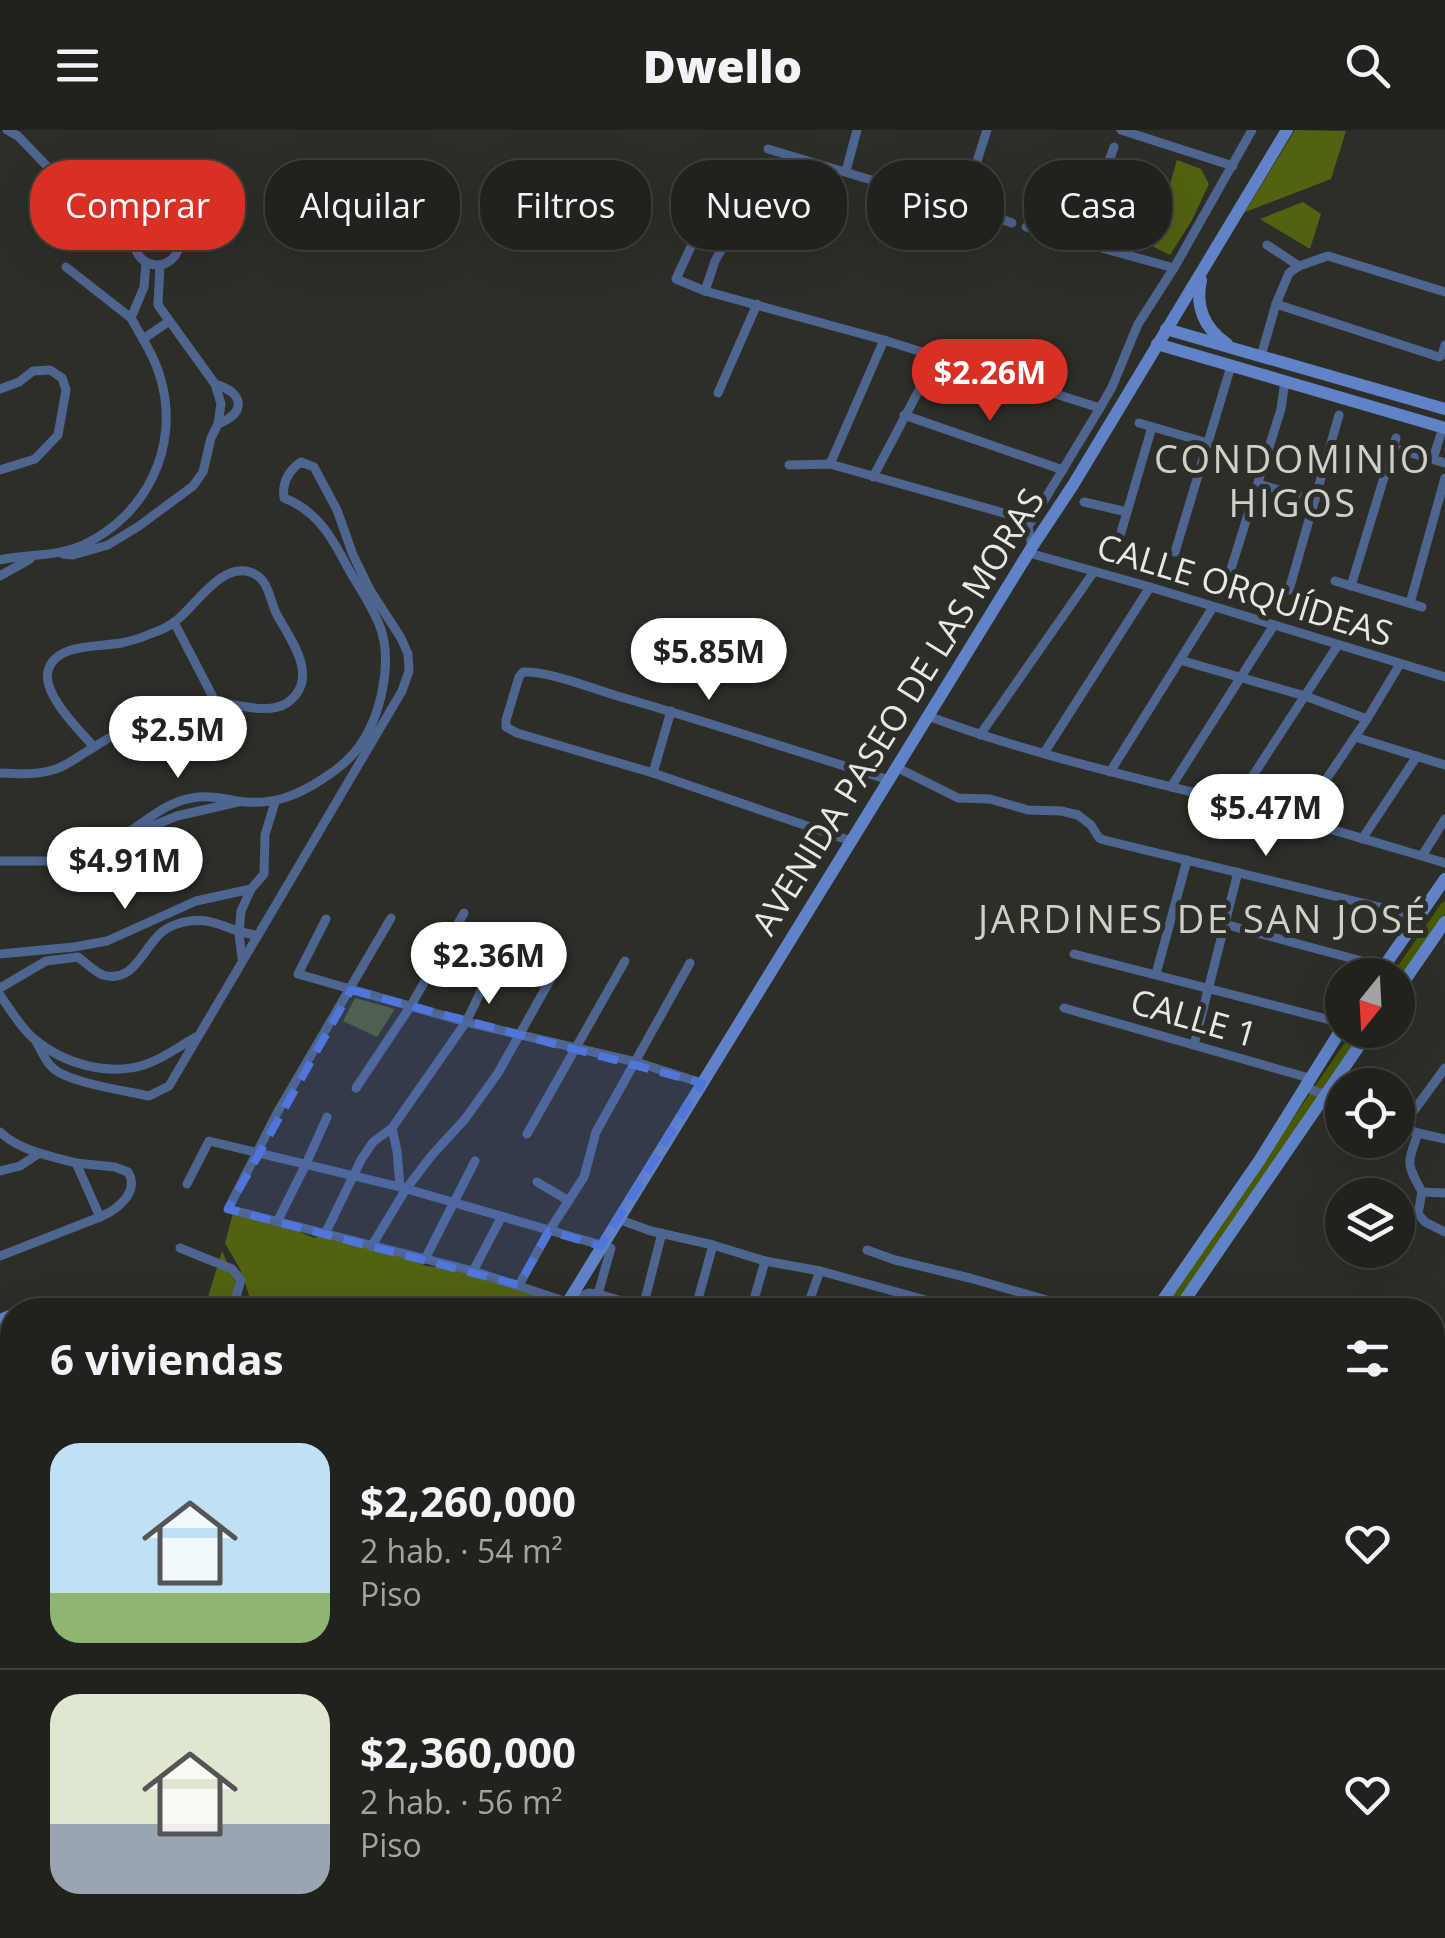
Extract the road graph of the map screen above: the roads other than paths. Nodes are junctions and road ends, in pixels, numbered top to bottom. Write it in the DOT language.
graph roads {
  1 [pos="7,130"];
  2 [pos="856,130"];
  3 [pos="988,130"];
  4 [pos="1122,130"];
  5 [pos="1252,130"];
  6 [pos="1287,130"];
  7 [pos="1114,146"];
  8 [pos="768,149"];
  9 [pos="41,160"];
  10 [pos="807,160"];
  11 [pos="978,160"];
  12 [pos="1109,160"];
  13 [pos="1233,166"];
  14 [pos="847,167"];
  15 [pos="1004,220"];
  16 [pos="1012,223"];
  17 [pos="1267,245"];
  18 [pos="137,250"];
  19 [pos="178,250"];
  20 [pos="689,250"];
  21 [pos="721,250"];
  22 [pos="1109,250"];
  23 [pos="1208,261"];
  24 [pos="146,262"];
  25 [pos="160,265"];
  26 [pos="1299,266"];
  27 [pos="66,267"];
  28 [pos="1174,268"];
  29 [pos="705,291"];
  30 [pos="1445,292"];
  31 [pos="138,304"];
  32 [pos="757,304"];
  33 [pos="1276,304"];
  34 [pos="158,305"];
  35 [pos="1150,308"];
  36 [pos="131,318"];
  37 [pos="168,322"];
  38 [pos="1168,324"];
  39 [pos="143,339"];
  40 [pos="884,340"];
  41 [pos="1157,344"];
  42 [pos="1445,345"];
  43 [pos="1238,350"];
  44 [pos="1188,354"];
  45 [pos="937,356"];
  46 [pos="1260,356"];
  47 [pos="1231,366"];
  48 [pos="1142,369"];
  49 [pos="1309,370"];
  50 [pos="215,384"];
  51 [pos="1295,384"];
  52 [pos="0,390"];
  53 [pos="718,394"];
  54 [pos="1100,408"];
  55 [pos="1445,409"];
  56 [pos="904,415"];
  57 [pos="1340,415"];
  58 [pos="1138,423"];
  59 [pos="218,424"];
  60 [pos="1152,426"];
  61 [pos="1444,428"];
  62 [pos="1208,443"];
  63 [pos="1434,460"];
  64 [pos="1445,463"];
  65 [pos="789,464"];
  66 [pos="830,464"];
  67 [pos="0,470"];
  68 [pos="1063,470"];
  69 [pos="872,477"];
  70 [pos="1445,478"];
  71 [pos="1258,484"];
  72 [pos="142,498"];
  73 [pos="1315,500"];
  74 [pos="1084,502"];
  75 [pos="338,510"];
  76 [pos="156,512"];
  77 [pos="1127,512"];
  78 [pos="320,521"];
  79 [pos="1028,527"];
  80 [pos="1120,536"];
  81 [pos="1030,550"];
  82 [pos="1175,552"];
  83 [pos="60,554"];
  84 [pos="33,558"];
  85 [pos="0,560"];
  86 [pos="1230,572"];
  87 [pos="1093,573"];
  88 [pos="0,576"];
  89 [pos="1334,581"];
  90 [pos="1350,586"];
  91 [pos="1150,588"];
  92 [pos="1290,590"];
  93 [pos="1410,603"];
  94 [pos="1422,606"];
  95 [pos="1213,607"];
  96 [pos="174,622"];
  97 [pos="1274,625"];
  98 [pos="1338,645"];
  99 [pos="1180,660"];
  100 [pos="1400,664"];
  101 [pos="1241,678"];
  102 [pos="1445,678"];
  103 [pos="1305,696"];
  104 [pos="214,701"];
  105 [pos="671,711"];
  106 [pos="928,716"];
  107 [pos="1367,718"];
  108 [pos="980,736"];
  109 [pos="1356,737"];
  110 [pos="94,747"];
  111 [pos="1044,753"];
  112 [pos="1418,756"];
  113 [pos="1445,765"];
  114 [pos="653,772"];
  115 [pos="1110,772"];
  116 [pos="0,773"];
  117 [pos="892,774"];
  118 [pos="325,778"];
  119 [pos="1170,787"];
  120 [pos="342,793"];
  121 [pos="275,802"];
  122 [pos="1235,803"];
  123 [pos="1445,820"];
  124 [pos="1298,821"];
  125 [pos="1362,838"];
  126 [pos="851,841"];
  127 [pos="1422,856"];
  128 [pos="1187,860"];
  129 [pos="0,861"];
  130 [pos="1445,863"];
  131 [pos="1238,872"];
  132 [pos="1445,880"];
  133 [pos="251,890"];
  134 [pos="464,914"];
  135 [pos="1420,917"];
  136 [pos="390,918"];
  137 [pos="326,919"];
  138 [pos="1445,922"];
  139 [pos="1224,924"];
  140 [pos="239,934"];
  141 [pos="257,935"];
  142 [pos="503,946"];
  143 [pos="0,954"];
  144 [pos="1074,954"];
  145 [pos="1338,958"];
  146 [pos="1390,958"];
  147 [pos="242,960"];
  148 [pos="626,961"];
  149 [pos="690,963"];
  150 [pos="1415,965"];
  151 [pos="558,966"];
  152 [pos="1156,974"];
  153 [pos="1208,987"];
  154 [pos="351,990"];
  155 [pos="0,991"];
  156 [pos="410,1007"];
  157 [pos="1064,1008"];
  158 [pos="1325,1021"];
  159 [pos="466,1022"];
  160 [pos="520,1034"];
  161 [pos="198,1036"];
  162 [pos="36,1041"];
  163 [pos="1194,1045"];
  164 [pos="578,1048"];
  165 [pos="1329,1048"];
  166 [pos="165,1055"];
  167 [pos="636,1062"];
  168 [pos="1445,1068"];
  169 [pos="179,1069"];
  170 [pos="111,1070"];
  171 [pos="702,1083"];
  172 [pos="1307,1085"];
  173 [pos="110,1087"];
  174 [pos="356,1088"];
  175 [pos="1325,1094"];
  176 [pos="1415,1107"];
  177 [pos="326,1118"];
  178 [pos="392,1128"];
  179 [pos="0,1132"];
  180 [pos="1415,1132"];
  181 [pos="1418,1133"];
  182 [pos="528,1134"];
  183 [pos="1444,1138"];
  184 [pos="256,1152"];
  185 [pos="38,1154"];
  186 [pos="475,1160"];
  187 [pos="76,1162"];
  188 [pos="306,1164"];
  189 [pos="0,1171"];
  190 [pos="352,1177"];
  191 [pos="537,1182"];
  192 [pos="187,1184"];
  193 [pos="403,1188"];
  194 [pos="1422,1192"];
  195 [pos="1445,1193"];
  196 [pos="569,1201"];
  197 [pos="452,1202"];
  198 [pos="100,1217"];
  199 [pos="502,1218"];
  200 [pos="618,1219"];
  201 [pos="277,1222"];
  202 [pos="548,1231"];
  203 [pos="1445,1232"];
  204 [pos="662,1233"];
  205 [pos="324,1234"];
  206 [pos="712,1245"];
  207 [pos="371,1246"];
  208 [pos="601,1246"];
  209 [pos="180,1248"];
  210 [pos="867,1250"];
  211 [pos="0,1252"];
  212 [pos="424,1259"];
  213 [pos="765,1261"];
  214 [pos="820,1271"];
  215 [pos="473,1272"];
  216 [pos="520,1285"];
  217 [pos="598,1294"];
  218 [pos="236,1298"];
  219 [pos="548,1298"];
  220 [pos="570,1298"];
  221 [pos="580,1298"];
  222 [pos="612,1298"];
  223 [pos="645,1298"];
  224 [pos="698,1298"];
  225 [pos="754,1298"];
  226 [pos="810,1298"];
  227 [pos="918,1298"];
  228 [pos="1039,1298"];
  229 [pos="1164,1298"];
  230 [pos="1186,1298"];
  1 -- 9 [label="street"];
  2 -- 14 [label="street"];
  3 -- 11 [label="street"];
  4 -- 13 [label="street"];
  5 -- 13 [label="street"];
  6 -- 23 [label="street, AVENIDA PASEO DE LAS MORAS"];
  7 -- 12 [label="street"];
  8 -- 10 [label="street"];
  13 -- 28 [label="street"];
  15 -- 16 [label="street"];
  17 -- 26 [label="street"];
  18 -- 24 [label="street"];
  19 -- 25 [label="street"];
  20 -- 29 [label="street"];
  21 -- 29 [label="street"];
  22 -- 28 [label="street"];
  23 -- 38 [label="street, AVENIDA PASEO DE LAS MORAS"];
  23 -- 43 [label="street"];
  24 -- 25 [label="street"];
  24 -- 31 [label="street"];
  25 -- 34 [label="street"];
  26 -- 30 [label="street"];
  26 -- 33 [label="street"];
  27 -- 36 [label="street"];
  28 -- 35 [label="street"];
  29 -- 32 [label="street"];
  31 -- 34 [label="street"];
  31 -- 36 [label="street"];
  32 -- 40 [label="street"];
  32 -- 53 [label="street"];
  33 -- 42 [label="street"];
  33 -- 46 [label="street"];
  34 -- 37 [label="street"];
  35 -- 38 [label="street"];
  35 -- 54 [label="street"];
  36 -- 39 [label="street"];
  37 -- 39 [label="street"];
  37 -- 50 [label="street"];
  38 -- 41 [label="street, AVENIDA PASEO DE LAS MORAS"];
  38 -- 43 [label="street"];
  39 -- 72 [label="street"];
  40 -- 45 [label="street"];
  40 -- 66 [label="street"];
  41 -- 44 [label="street"];
  41 -- 48 [label="street, AVENIDA PASEO DE LAS MORAS"];
  43 -- 46 [label="street"];
  44 -- 47 [label="street"];
  44 -- 48 [label="street"];
  45 -- 54 [label="street"];
  45 -- 56 [label="street"];
  46 -- 49 [label="street"];
  47 -- 51 [label="street"];
  47 -- 62 [label="street"];
  48 -- 81 [label="street, AVENIDA PASEO DE LAS MORAS"];
  49 -- 51 [label="street"];
  49 -- 55 [label="street"];
  50 -- 59 [label="street"];
  50 -- 59 [label="street"];
  51 -- 61 [label="street"];
  51 -- 71 [label="street"];
  52 -- 67 [label="street"];
  54 -- 68 [label="street"];
  56 -- 68 [label="street"];
  56 -- 69 [label="street"];
  57 -- 73 [label="street"];
  58 -- 60 [label="street"];
  59 -- 76 [label="street"];
  60 -- 62 [label="street"];
  60 -- 77 [label="street"];
  61 -- 63 [label="street"];
  62 -- 82 [label="street"];
  63 -- 64 [label="street"];
  63 -- 90 [label="street"];
  65 -- 66 [label="street"];
  66 -- 69 [label="street"];
  68 -- 79 [label="street"];
  69 -- 79 [label="street"];
  70 -- 93 [label="street"];
  71 -- 73 [label="street"];
  71 -- 86 [label="street"];
  72 -- 76 [label="street"];
  72 -- 83 [label="street"];
  73 -- 92 [label="street"];
  74 -- 77 [label="street"];
  75 -- 78 [label="street"];
  75 -- 78 [label="street"];
  75 -- 120 [label="street"];
  76 -- 83 [label="street"];
  77 -- 80 [label="street"];
  78 -- 118 [label="street"];
  79 -- 81 [label="street"];
  81 -- 87 [label="street, CALLE ORQUÍDEAS"];
  81 -- 106 [label="street, AVENIDA PASEO DE LAS MORAS"];
  83 -- 84 [label="street"];
  84 -- 85 [label="street"];
  84 -- 88 [label="street"];
  87 -- 91 [label="street, CALLE ORQUÍDEAS"];
  87 -- 108 [label="street"];
  89 -- 90 [label="street"];
  90 -- 93 [label="street"];
  91 -- 95 [label="street, CALLE ORQUÍDEAS"];
  91 -- 111 [label="street"];
  93 -- 94 [label="street"];
  95 -- 97 [label="street, CALLE ORQUÍDEAS"];
  95 -- 99 [label="street"];
  96 -- 104 [label="street"];
  96 -- 104 [label="street"];
  96 -- 110 [label="street"];
  97 -- 98 [label="street, CALLE ORQUÍDEAS"];
  97 -- 101 [label="street"];
  98 -- 100 [label="street, CALLE ORQUÍDEAS"];
  98 -- 103 [label="street"];
  99 -- 101 [label="street"];
  99 -- 115 [label="street"];
  100 -- 102 [label="street, CALLE ORQUÍDEAS"];
  100 -- 107 [label="street"];
  101 -- 103 [label="street"];
  101 -- 119 [label="street"];
  103 -- 107 [label="street"];
  103 -- 122 [label="street"];
  104 -- 110 [label="street"];
  105 -- 114 [label="street"];
  105 -- 114 [label="street"];
  105 -- 117 [label="street"];
  106 -- 108 [label="street"];
  106 -- 117 [label="street, AVENIDA PASEO DE LAS MORAS"];
  107 -- 109 [label="street"];
  108 -- 111 [label="street"];
  109 -- 112 [label="street"];
  109 -- 124 [label="street"];
  110 -- 116 [label="street"];
  111 -- 115 [label="street"];
  112 -- 113 [label="street"];
  112 -- 125 [label="street"];
  114 -- 126 [label="street"];
  115 -- 119 [label="street"];
  117 -- 126 [label="street, AVENIDA PASEO DE LAS MORAS"];
  117 -- 128 [label="street"];
  118 -- 120 [label="street"];
  118 -- 121 [label="street"];
  119 -- 122 [label="street"];
  120 -- 141 [label="street"];
  121 -- 129 [label="street"];
  121 -- 133 [label="street"];
  122 -- 124 [label="street"];
  123 -- 127 [label="street"];
  124 -- 125 [label="street"];
  125 -- 127 [label="street"];
  126 -- 171 [label="street, AVENIDA PASEO DE LAS MORAS"];
  127 -- 130 [label="street"];
  128 -- 131 [label="street"];
  128 -- 152 [label="street"];
  131 -- 135 [label="street"];
  131 -- 139 [label="street"];
  132 -- 135 [label="street"];
  133 -- 140 [label="street"];
  133 -- 143 [label="street"];
  134 -- 156 [label="street"];
  135 -- 146 [label="street"];
  136 -- 154 [label="street"];
  137 -- 154 [label="street"];
  138 -- 150 [label="street"];
  139 -- 145 [label="street"];
  139 -- 153 [label="street"];
  140 -- 141 [label="street"];
  140 -- 147 [label="street"];
  140 -- 155 [label="street"];
  141 -- 147 [label="street"];
  142 -- 159 [label="street"];
  144 -- 152 [label="street"];
  147 -- 161 [label="street"];
  148 -- 164 [label="street"];
  149 -- 167 [label="street"];
  151 -- 160 [label="street"];
  152 -- 153 [label="street"];
  153 -- 158 [label="street"];
  153 -- 163 [label="street"];
  154 -- 156 [label="street"];
  154 -- 184 [label="street"];
  155 -- 162 [label="street"];
  156 -- 159 [label="street"];
  156 -- 174 [label="street"];
  157 -- 163 [label="street, CALLE 1"];
  159 -- 160 [label="street"];
  159 -- 178 [label="street"];
  160 -- 164 [label="street"];
  160 -- 193 [label="street"];
  161 -- 166 [label="street"];
  161 -- 169 [label="street"];
  162 -- 170 [label="street"];
  162 -- 173 [label="street"];
  163 -- 172 [label="street, CALLE 1"];
  164 -- 167 [label="street"];
  164 -- 182 [label="street"];
  165 -- 172 [label="street"];
  166 -- 169 [label="street"];
  166 -- 170 [label="street"];
  167 -- 171 [label="street"];
  167 -- 196 [label="street"];
  168 -- 176 [label="street"];
  169 -- 173 [label="street"];
  170 -- 173 [label="street"];
  171 -- 200 [label="street, AVENIDA PASEO DE LAS MORAS"];
  172 -- 175 [label="street, CALLE 1"];
  172 -- 229 [label="street"];
  175 -- 230 [label="street"];
  177 -- 188 [label="street"];
  178 -- 190 [label="street"];
  178 -- 193 [label="street"];
  179 -- 185 [label="street"];
  180 -- 181 [label="street"];
  181 -- 183 [label="street"];
  181 -- 194 [label="street"];
  184 -- 188 [label="street"];
  184 -- 192 [label="street"];
  184 -- 201 [label="street"];
  185 -- 187 [label="street"];
  185 -- 189 [label="street"];
  186 -- 197 [label="street"];
  187 -- 198 [label="street"];
  187 -- 198 [label="street"];
  188 -- 190 [label="street"];
  188 -- 201 [label="street"];
  190 -- 193 [label="street"];
  190 -- 205 [label="street"];
  191 -- 196 [label="street"];
  193 -- 197 [label="street"];
  193 -- 207 [label="street"];
  194 -- 195 [label="street"];
  194 -- 203 [label="street"];
  196 -- 202 [label="street"];
  197 -- 199 [label="street"];
  197 -- 212 [label="street"];
  198 -- 211 [label="street"];
  199 -- 202 [label="street"];
  199 -- 215 [label="street"];
  200 -- 204 [label="street"];
  200 -- 208 [label="street, AVENIDA PASEO DE LAS MORAS"];
  201 -- 205 [label="street"];
  202 -- 208 [label="street"];
  202 -- 216 [label="street"];
  204 -- 206 [label="street"];
  204 -- 223 [label="street"];
  205 -- 207 [label="street"];
  206 -- 213 [label="street"];
  206 -- 224 [label="street"];
  207 -- 212 [label="street"];
  208 -- 217 [label="street"];
  208 -- 220 [label="street, AVENIDA PASEO DE LAS MORAS"];
  209 -- 218 [label="street"];
  210 -- 228 [label="street"];
  212 -- 215 [label="street"];
  213 -- 214 [label="street"];
  213 -- 225 [label="street"];
  214 -- 226 [label="street"];
  214 -- 227 [label="street"];
  215 -- 216 [label="street"];
  216 -- 219 [label="street"];
  217 -- 221 [label="street"];
  217 -- 222 [label="street"];
}
